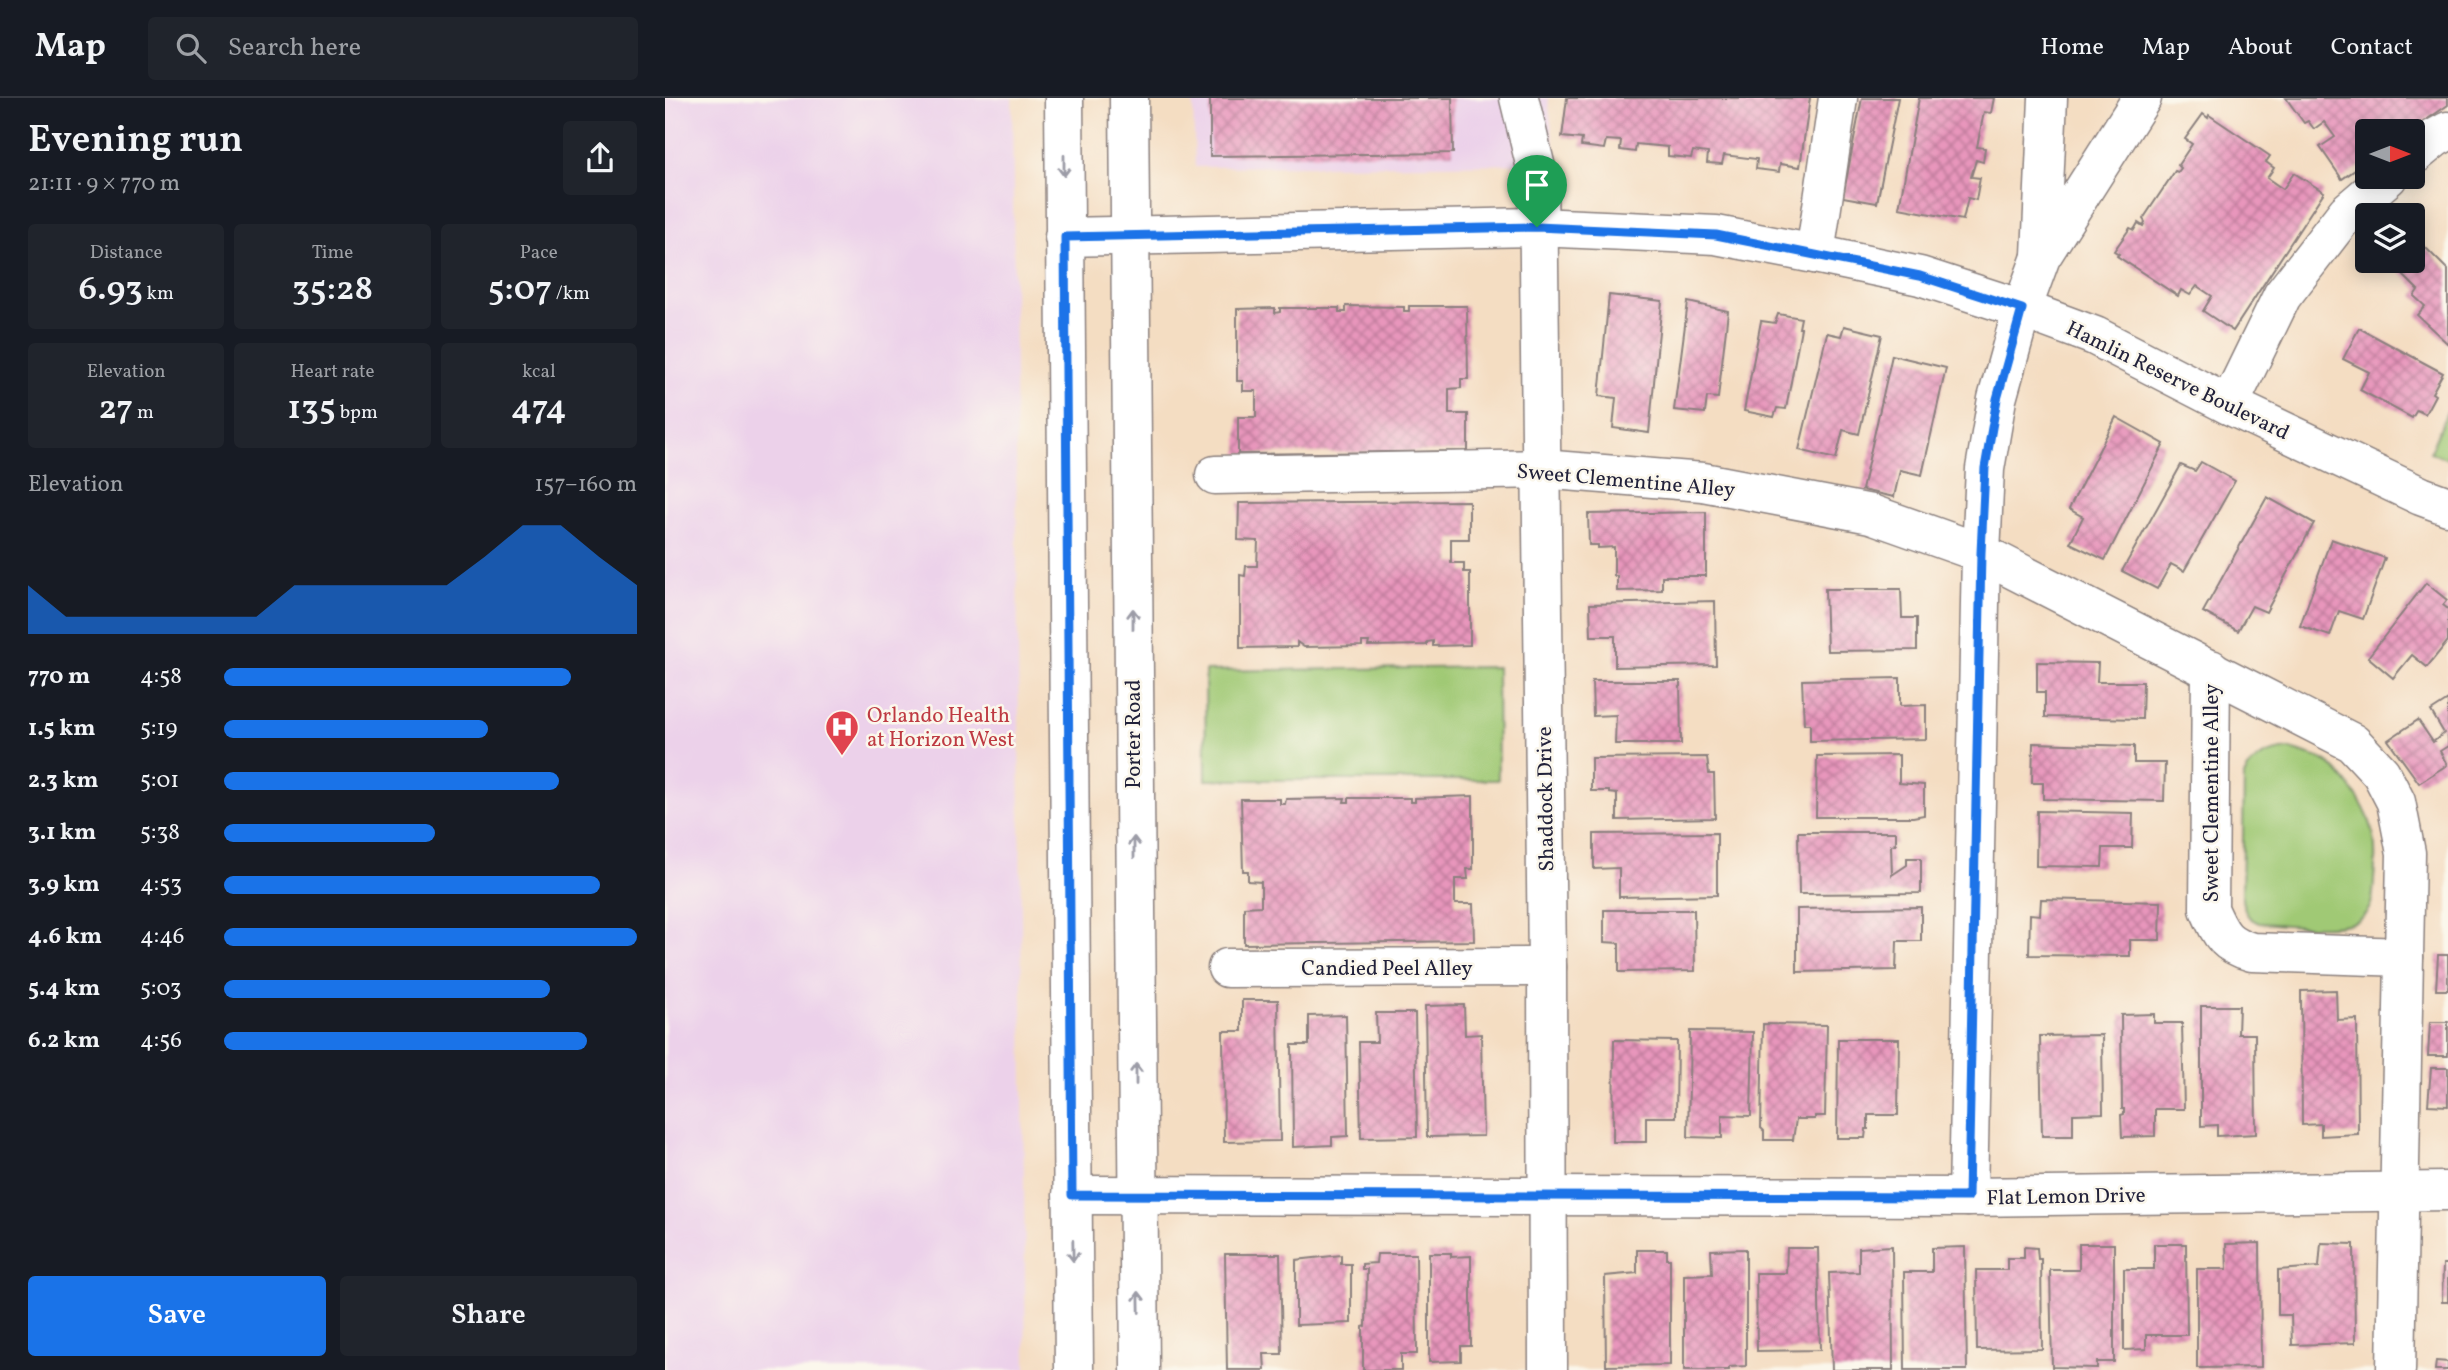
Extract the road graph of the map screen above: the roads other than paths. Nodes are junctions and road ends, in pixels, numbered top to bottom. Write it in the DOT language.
graph roads {
  1 [pos="1064,98"];
  2 [pos="1129,98"];
  3 [pos="1519,98"];
  4 [pos="1838,98"];
  5 [pos="2048,98"];
  6 [pos="2142,98"];
  7 [pos="2448,131"];
  8 [pos="2425,146"];
  9 [pos="2374,189"];
  10 [pos="1537,227"];
  11 [pos="1129,235"];
  12 [pos="1065,237"];
  13 [pos="1815,254"];
  14 [pos="2041,257"];
  15 [pos="2022,309"];
  16 [pos="2229,405"];
  17 [pos="1541,470"];
  18 [pos="1215,475"];
  19 [pos="2448,506"];
  20 [pos="1981,553"];
  21 [pos="2211,669"];
  22 [pos="2405,957"];
  23 [pos="1547,967"];
  24 [pos="1227,968"];
  25 [pos="2400,1191"];
  26 [pos="2448,1191"];
  27 [pos="1072,1195"];
  28 [pos="1137,1195"];
  29 [pos="1547,1195"];
  30 [pos="1968,1197"];
  31 [pos="1074,1370"];
  32 [pos="1140,1370"];
  33 [pos="1548,1370"];
  34 [pos="2396,1370"];
  1 -- 12 [label="street, one-way"];
  2 -- 11 [label="street, Porter Road"];
  3 -- 10 [label="street, Shaddock Drive"];
  4 -- 13 [label="street"];
  5 -- 14 [label="street"];
  6 -- 14 [label="street"];
  7 -- 8 [label="street"];
  9 -- 16 [label="street"];
  10 -- 11 [label="street, Hamlin Reserve Boulevard"];
  10 -- 13 [label="street, Hamlin Reserve Boulevard"];
  10 -- 17 [label="street, Shaddock Drive"];
  11 -- 12 [label="street, Hamlin Reserve Boulevard"];
  28 -- 11 [label="street, Porter Road, one-way"];
  12 -- 27 [label="street"];
  13 -- 15 [label="street, Hamlin Reserve Boulevard"];
  14 -- 15 [label="street"];
  15 -- 16 [label="street, Hamlin Reserve Boulevard"];
  15 -- 20 [label="street"];
  16 -- 19 [label="street, Hamlin Reserve Boulevard"];
  17 -- 18 [label="street, Sweet Clementine Alley"];
  17 -- 20 [label="street, Sweet Clementine Alley"];
  17 -- 23 [label="street, Shaddock Drive"];
  20 -- 21 [label="street, Sweet Clementine Alley"];
  20 -- 30 [label="street"];
  21 -- 22 [label="street, Sweet Clementine Alley"];
  21 -- 22 [label="street, Sweet Clementine Alley"];
  22 -- 25 [label="street, Sweet Clementine Alley"];
  23 -- 24 [label="street, Candied Peel Alley"];
  23 -- 29 [label="street, Shaddock Drive"];
  25 -- 26 [label="street, Flat Lemon Drive"];
  25 -- 30 [label="street, Flat Lemon Drive"];
  25 -- 34 [label="street, Sweet Clementine Alley"];
  27 -- 28 [label="street, Flat Lemon Drive"];
  27 -- 31 [label="street, one-way"];
  28 -- 29 [label="street, Flat Lemon Drive"];
  32 -- 28 [label="street, Porter Road, one-way"];
  29 -- 30 [label="street, Flat Lemon Drive"];
  29 -- 33 [label="street, Shaddock Drive"];
}
